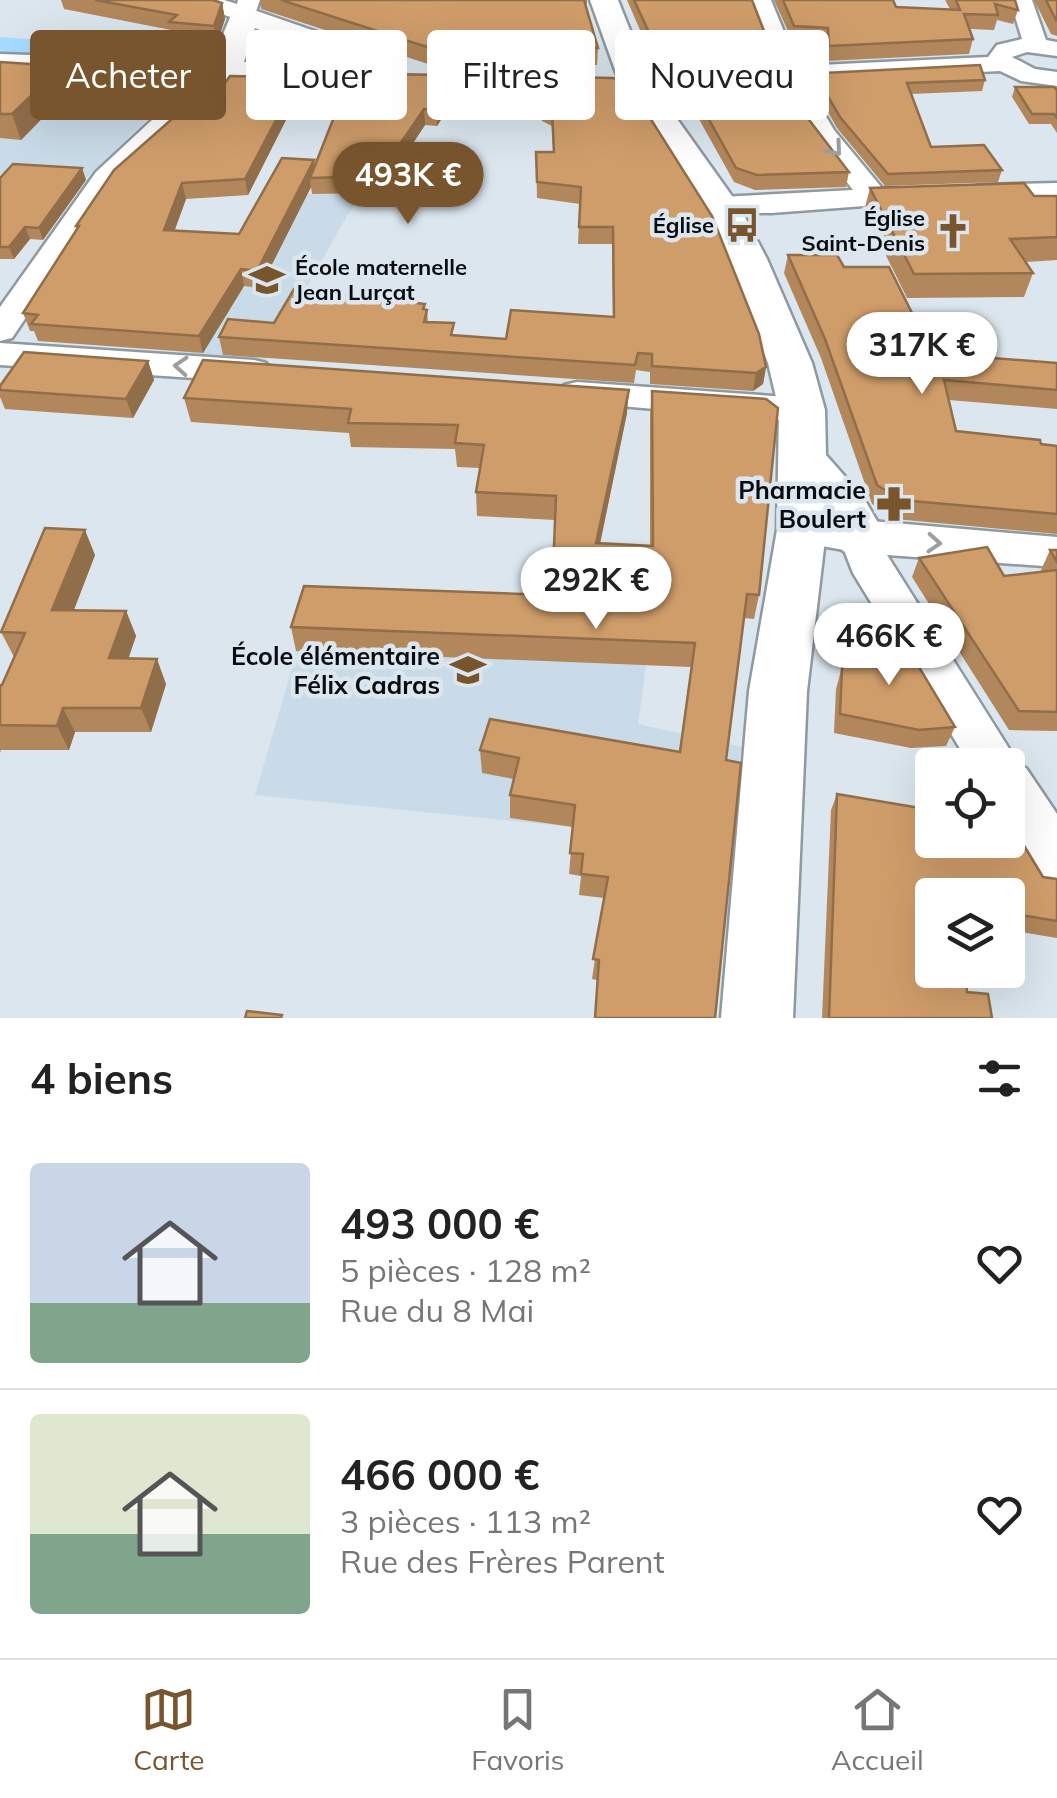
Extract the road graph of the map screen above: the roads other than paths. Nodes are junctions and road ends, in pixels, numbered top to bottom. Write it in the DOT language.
graph roads {
  1 [pos="203,0"];
  2 [pos="604,0"];
  3 [pos="760,0"];
  4 [pos="1021,0"];
  5 [pos="247,8"];
  6 [pos="296,30"];
  7 [pos="772,30"];
  8 [pos="1047,47"];
  9 [pos="615,52"];
  10 [pos="0,64"];
  11 [pos="226,64"];
  12 [pos="1003,64"];
  13 [pos="30,65"];
  14 [pos="829,72"];
  15 [pos="407,76"];
  16 [pos="424,77"];
  17 [pos="1056,80"];
  18 [pos="168,120"];
  19 [pos="652,120"];
  20 [pos="814,120"];
  21 [pos="1057,192"];
  22 [pos="874,197"];
  23 [pos="720,206"];
  24 [pos="0,331"];
  25 [pos="0,354"];
  26 [pos="285,373"];
  27 [pos="540,390"];
  28 [pos="802,410"];
  29 [pos="832,534"];
  30 [pos="1057,552"];
  31 [pos="985,748"];
  32 [pos="1025,810"];
  33 [pos="1057,858"];
  34 [pos="757,1018"];
  1 -- 5 [label="street"];
  2 -- 9 [label="street"];
  3 -- 7 [label="street"];
  4 -- 8 [label="street"];
  5 -- 6 [label="street"];
  5 -- 11 [label="street"];
  8 -- 12 [label="street"];
  10 -- 13 [label="street"];
  12 -- 14 [label="street"];
  12 -- 17 [label="street"];
  15 -- 16 [label="street"];
  18 -- 24 [label="street"];
  19 -- 23 [label="street"];
  20 -- 22 [label="street, one-way"];
  21 -- 22 [label="street"];
  22 -- 23 [label="street"];
  23 -- 28 [label="street"];
  26 -- 25 [label="street, one-way"];
  27 -- 28 [label="street"];
  28 -- 29 [label="street"];
  29 -- 30 [label="street, one-way"];
  29 -- 31 [label="street"];
  29 -- 34 [label="street"];
  32 -- 33 [label="street"];
}
